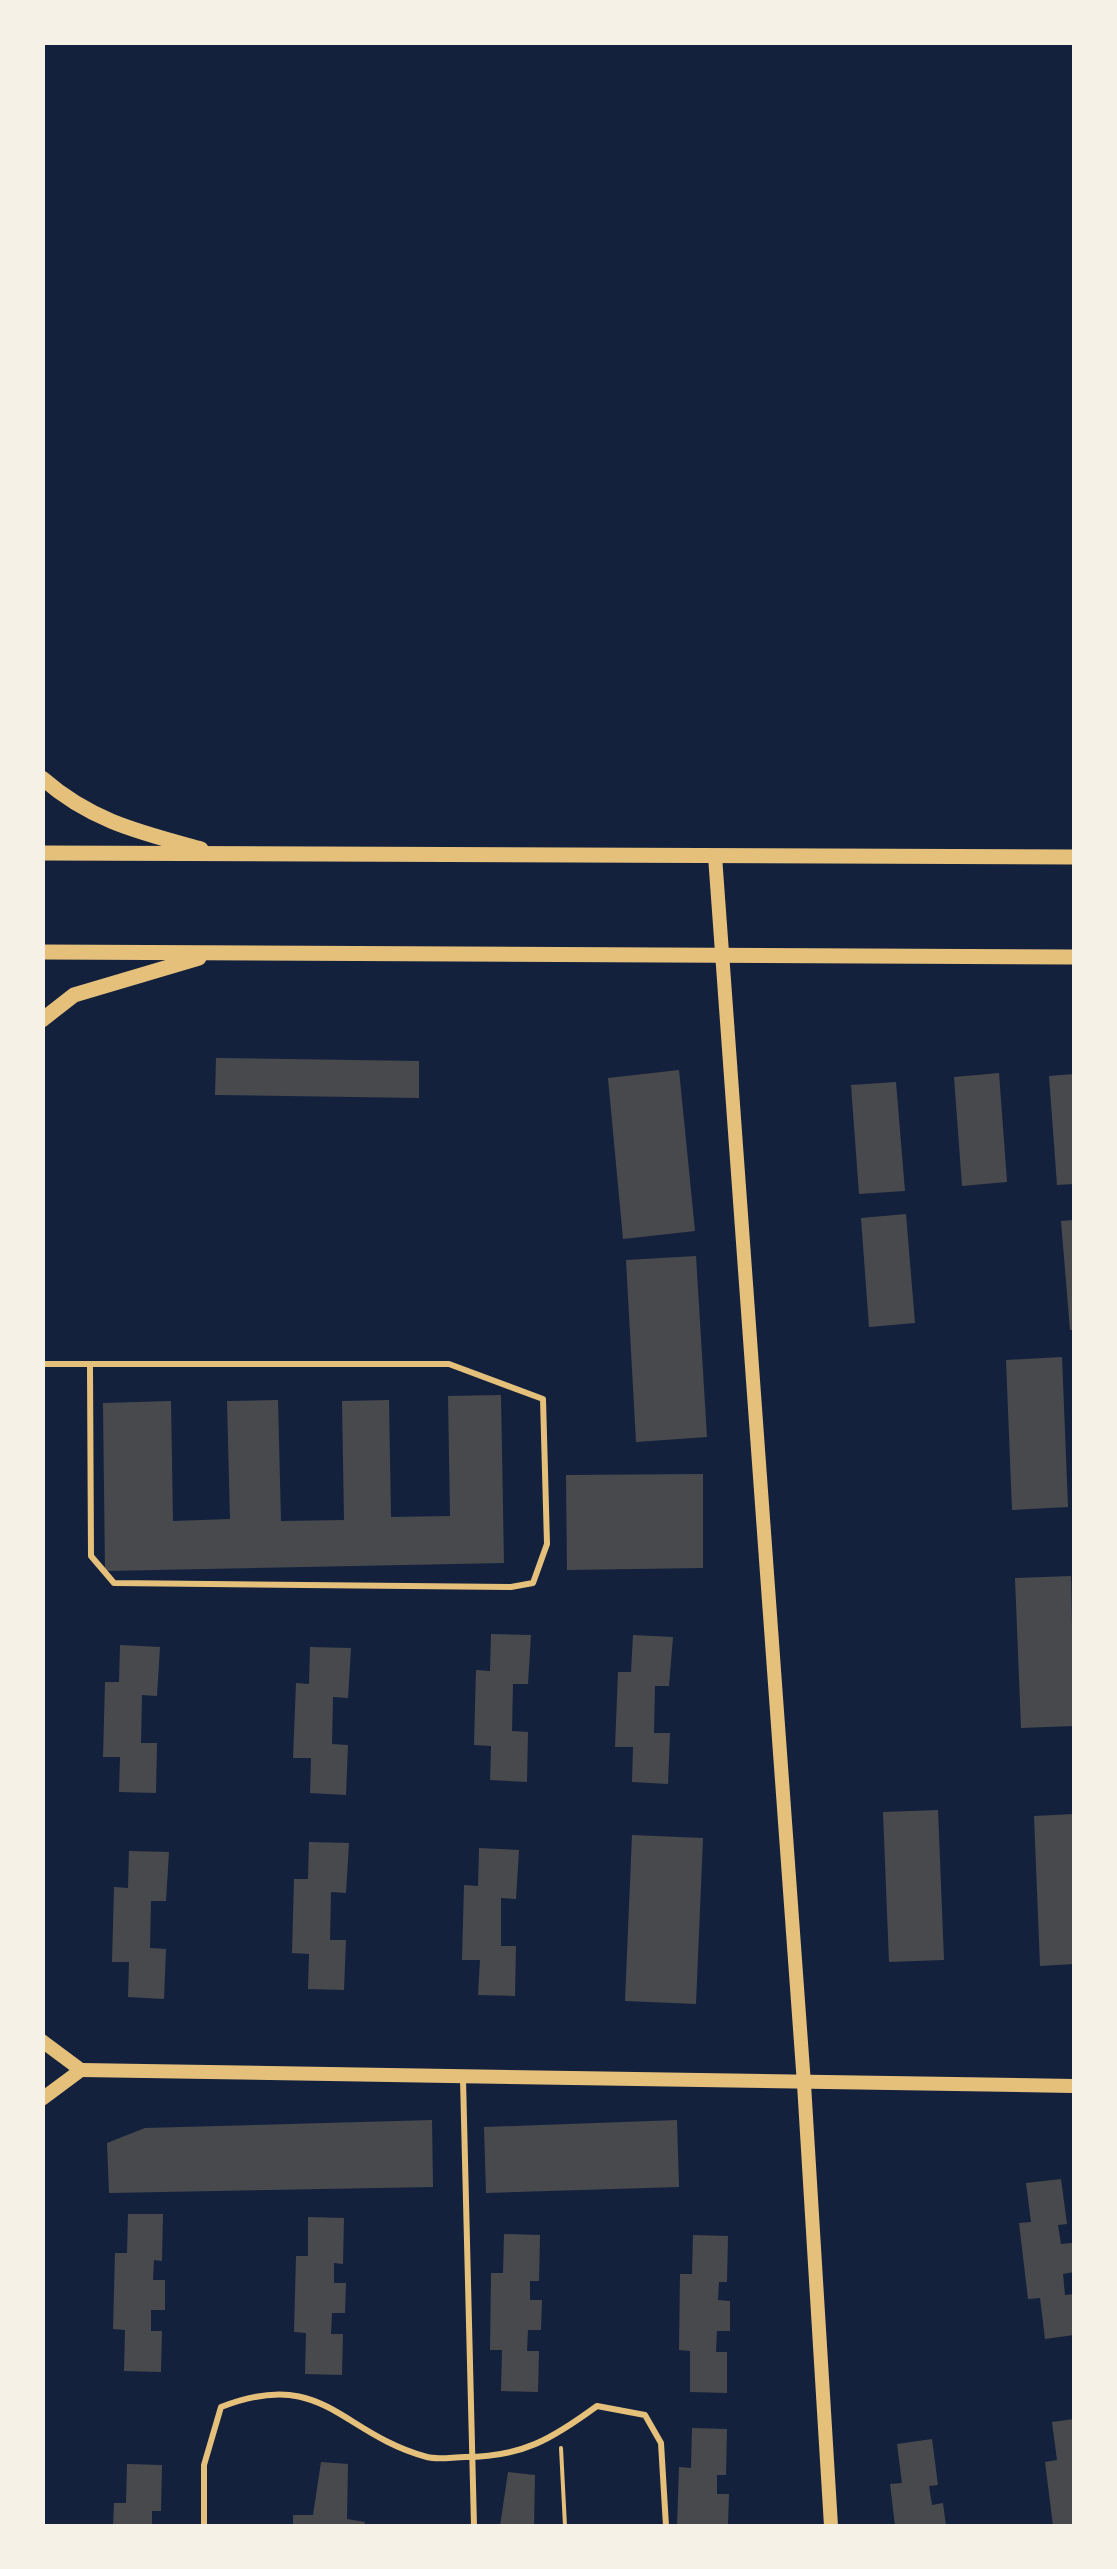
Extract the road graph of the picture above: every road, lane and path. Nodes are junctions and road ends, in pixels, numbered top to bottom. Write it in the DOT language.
graph roads {
  1 [pos="42,778"];
  2 [pos="42,854"];
  3 [pos="219,854"];
  4 [pos="715,856"];
  5 [pos="1074,856"];
  6 [pos="42,952"];
  7 [pos="219,952"];
  8 [pos="720,955"];
  9 [pos="1074,957"];
  10 [pos="42,1020"];
  11 [pos="42,1364"];
  12 [pos="90,1368"];
  13 [pos="42,2041"];
  14 [pos="81,2070"];
  15 [pos="464,2078"];
  16 [pos="804,2084"];
  17 [pos="1074,2086"];
  18 [pos="42,2099"];
  19 [pos="561,2433"];
  20 [pos="475,2457"];
  21 [pos="204,2526"];
  22 [pos="474,2526"];
  23 [pos="565,2526"];
  24 [pos="666,2526"];
  25 [pos="830,2526"];
  1 -- 3 [label="main road"];
  2 -- 3 [label="main road"];
  3 -- 4 [label="main road"];
  4 -- 5 [label="main road"];
  4 -- 8 [label="street"];
  6 -- 7 [label="main road"];
  7 -- 8 [label="main road"];
  7 -- 10 [label="main road"];
  8 -- 9 [label="main road"];
  8 -- 16 [label="street"];
  11 -- 12 [label="lane"];
  12 -- 12 [label="lane"];
  13 -- 14 [label="street"];
  14 -- 15 [label="street"];
  14 -- 18 [label="street"];
  15 -- 16 [label="street"];
  15 -- 20 [label="lane"];
  16 -- 17 [label="street"];
  16 -- 25 [label="street"];
  19 -- 20 [label="lane"];
  19 -- 23 [label="path"];
  19 -- 24 [label="lane"];
  20 -- 21 [label="lane"];
  20 -- 22 [label="lane"];
}
